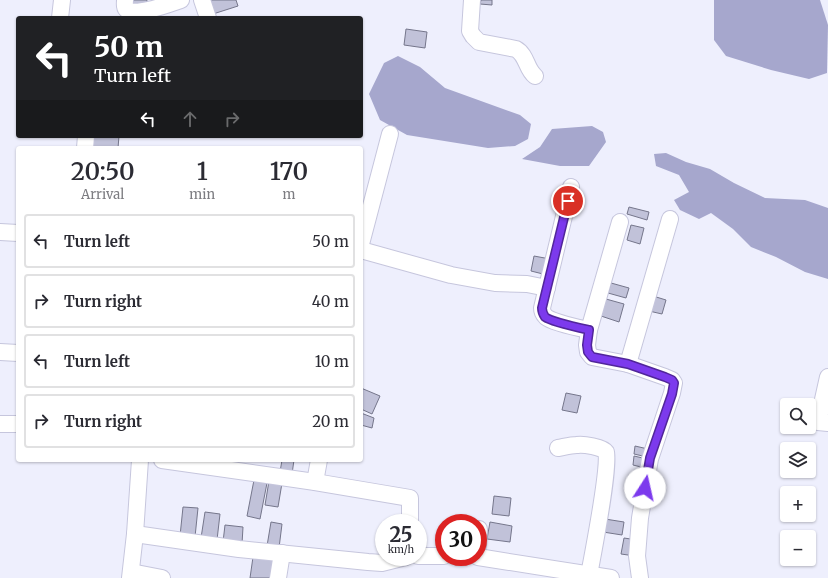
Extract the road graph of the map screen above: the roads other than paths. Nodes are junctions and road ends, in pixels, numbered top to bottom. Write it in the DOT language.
graph roads {
  1 [pos="62,0"];
  2 [pos="125,0"];
  3 [pos="181,0"];
  4 [pos="202,0"];
  5 [pos="472,0"];
  6 [pos="60,16"];
  7 [pos="207,16"];
  8 [pos="535,76"];
  9 [pos="390,134"];
  10 [pos="571,187"];
  11 [pos="670,219"];
  12 [pos="620,222"];
  13 [pos="0,232"];
  14 [pos="16,233"];
  15 [pos="363,236"];
  16 [pos="363,251"];
  17 [pos="547,288"];
  18 [pos="589,330"];
  19 [pos="0,352"];
  20 [pos="16,353"];
  21 [pos="628,364"];
  22 [pos="828,377"];
  23 [pos="828,423"];
  24 [pos="0,424"];
  25 [pos="16,424"];
  26 [pos="558,448"];
  27 [pos="140,462"];
  28 [pos="176,462"];
  29 [pos="319,462"];
  30 [pos="315,482"];
  31 [pos="410,514"];
  32 [pos="135,534"];
  33 [pos="282,553"];
  34 [pos="487,558"];
  35 [pos="375,562"];
  36 [pos="130,575"];
  37 [pos="589,575"];
  38 [pos="162,578"];
  39 [pos="278,578"];
  40 [pos="611,578"];
  41 [pos="640,578"];
  1 -- 6 [label="street"];
  2 -- 3 [label="street"];
  4 -- 7 [label="street"];
  5 -- 8 [label="street"];
  9 -- 15 [label="street"];
  10 -- 17 [label="street"];
  11 -- 21 [label="street"];
  12 -- 18 [label="street"];
  13 -- 14 [label="street"];
  16 -- 17 [label="street"];
  17 -- 18 [label="street"];
  18 -- 21 [label="street"];
  19 -- 20 [label="street"];
  21 -- 41 [label="street"];
  22 -- 23 [label="street"];
  24 -- 25 [label="street"];
  26 -- 37 [label="street"];
  27 -- 32 [label="street"];
  28 -- 30 [label="street"];
  29 -- 30 [label="street"];
  30 -- 31 [label="street"];
  32 -- 33 [label="street"];
  32 -- 36 [label="street"];
  33 -- 35 [label="street"];
  33 -- 39 [label="street"];
  34 -- 37 [label="street"];
  36 -- 38 [label="street"];
  37 -- 40 [label="street"];
}
